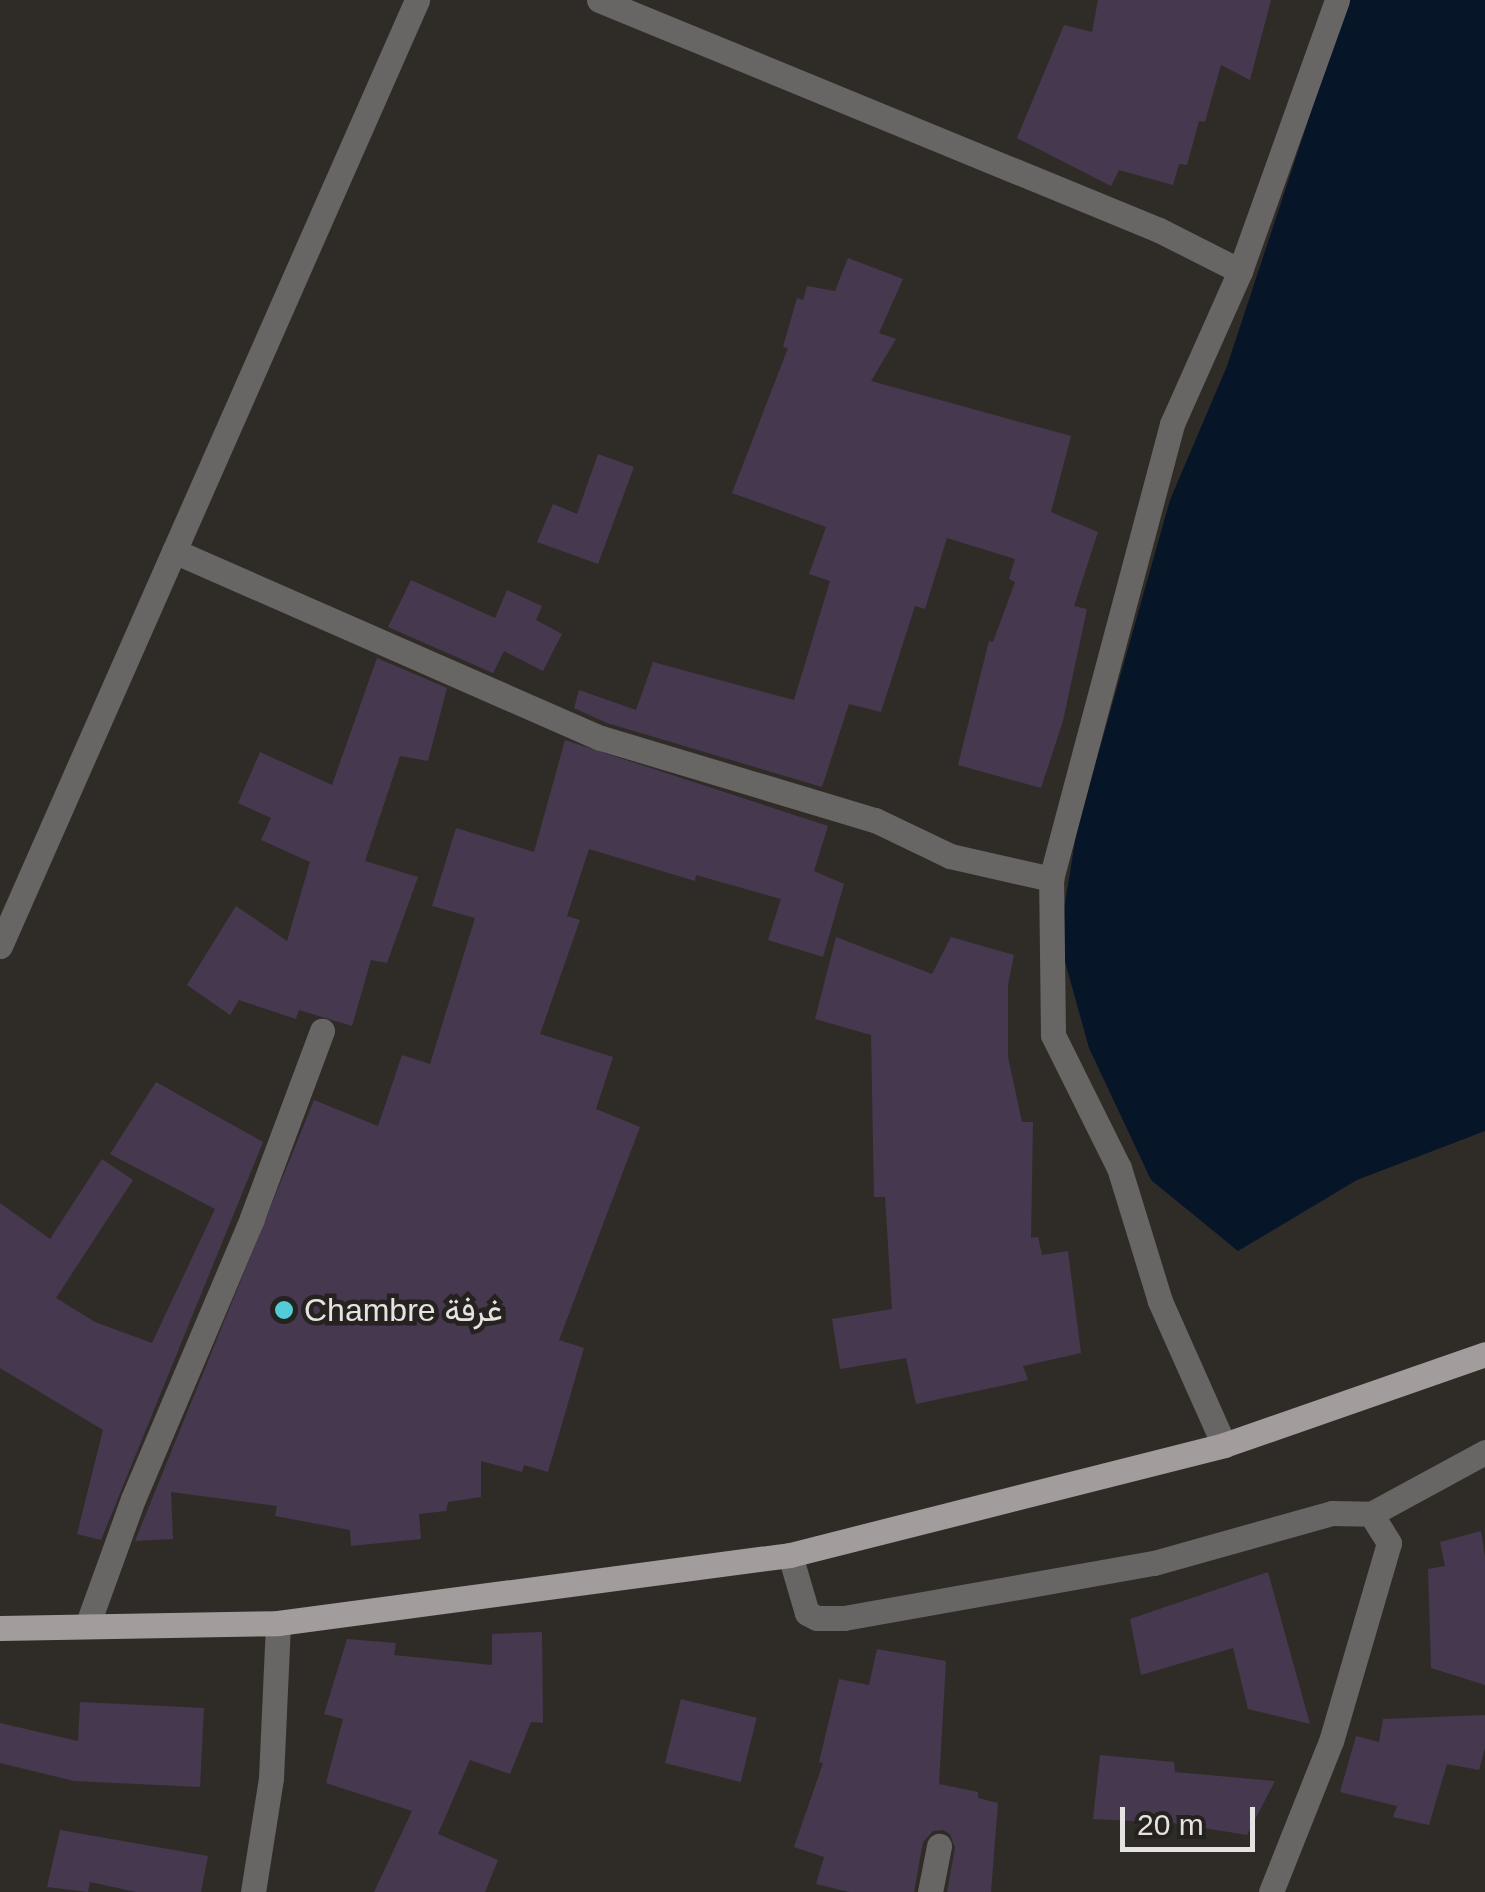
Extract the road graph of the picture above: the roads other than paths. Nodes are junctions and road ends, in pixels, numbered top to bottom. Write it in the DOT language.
graph roads {
  1 [pos="417,0"];
  2 [pos="598,0"];
  3 [pos="1338,0"];
  4 [pos="1240,271"];
  5 [pos="174,551"];
  6 [pos="1051,879"];
  7 [pos="0,946"];
  8 [pos="322,1031"];
  9 [pos="1485,1354"];
  10 [pos="1224,1446"];
  11 [pos="1485,1452"];
  12 [pos="1372,1514"];
  13 [pos="790,1555"];
  14 [pos="278,1623"];
  15 [pos="87,1626"];
  16 [pos="0,1628"];
  17 [pos="939,1846"];
  18 [pos="253,1892"];
  19 [pos="930,1892"];
  20 [pos="1271,1892"];
  1 -- 5 [label="street"];
  2 -- 4 [label="street"];
  3 -- 4 [label="street"];
  4 -- 6 [label="street"];
  5 -- 6 [label="street"];
  5 -- 7 [label="street"];
  6 -- 10 [label="street"];
  8 -- 15 [label="street"];
  9 -- 10 [label="main road"];
  10 -- 13 [label="main road"];
  11 -- 12 [label="street"];
  12 -- 13 [label="street"];
  12 -- 20 [label="street"];
  13 -- 14 [label="main road"];
  14 -- 15 [label="main road"];
  14 -- 18 [label="street"];
  15 -- 16 [label="main road"];
  17 -- 19 [label="street"];
}
